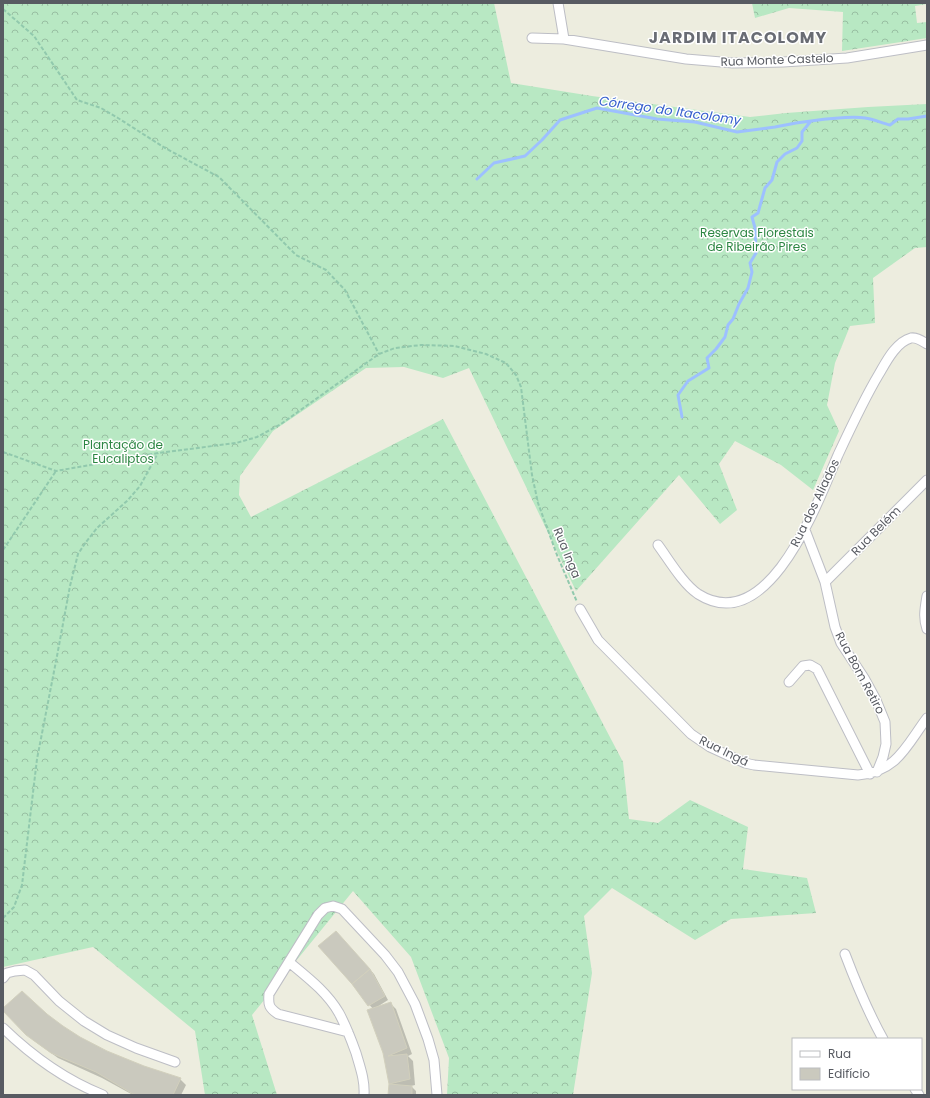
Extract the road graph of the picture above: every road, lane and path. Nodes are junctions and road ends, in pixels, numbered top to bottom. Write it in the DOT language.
graph roads {
  1 [pos="558,3"];
  2 [pos="3,9"];
  3 [pos="532,38"];
  4 [pos="564,39"];
  5 [pos="927,45"];
  6 [pos="927,344"];
  7 [pos="379,354"];
  8 [pos="3,452"];
  9 [pos="158,453"];
  10 [pos="56,471"];
  11 [pos="927,480"];
  12 [pos="805,530"];
  13 [pos="658,545"];
  14 [pos="3,550"];
  15 [pos="825,582"];
  16 [pos="927,596"];
  17 [pos="580,609"];
  18 [pos="927,630"];
  19 [pos="789,682"];
  20 [pos="927,718"];
  21 [pos="873,773"];
  22 [pos="3,918"];
  23 [pos="845,954"];
  24 [pos="289,962"];
  25 [pos="3,978"];
  26 [pos="3,1028"];
  27 [pos="348,1032"];
  28 [pos="883,1038"];
  29 [pos="175,1062"];
  30 [pos="103,1095"];
  31 [pos="364,1095"];
  32 [pos="437,1095"];
  1 -- 4 [label="street"];
  2 -- 7 [label="path"];
  3 -- 4 [label="street, Rua Monte Castelo"];
  4 -- 5 [label="street, Rua Monte Castelo"];
  6 -- 12 [label="street, Rua dos Aliados"];
  7 -- 9 [label="path, Rua Inga"];
  7 -- 17 [label="path, Rua Inga"];
  8 -- 10 [label="path"];
  9 -- 10 [label="path, Rua Inga"];
  9 -- 22 [label="path"];
  10 -- 14 [label="path"];
  11 -- 15 [label="street, Rua Belém"];
  12 -- 13 [label="street, Rua dos Aliados"];
  12 -- 15 [label="street, Rua Bom Retiro"];
  15 -- 21 [label="street, Rua Bom Retiro"];
  16 -- 18 [label="street"];
  17 -- 21 [label="street, Rua Ingá"];
  19 -- 21 [label="street"];
  20 -- 21 [label="street"];
  23 -- 28 [label="street"];
  24 -- 27 [label="street"];
  24 -- 27 [label="street"];
  24 -- 32 [label="street"];
  25 -- 29 [label="street"];
  26 -- 30 [label="street"];
  27 -- 31 [label="street"];
}
